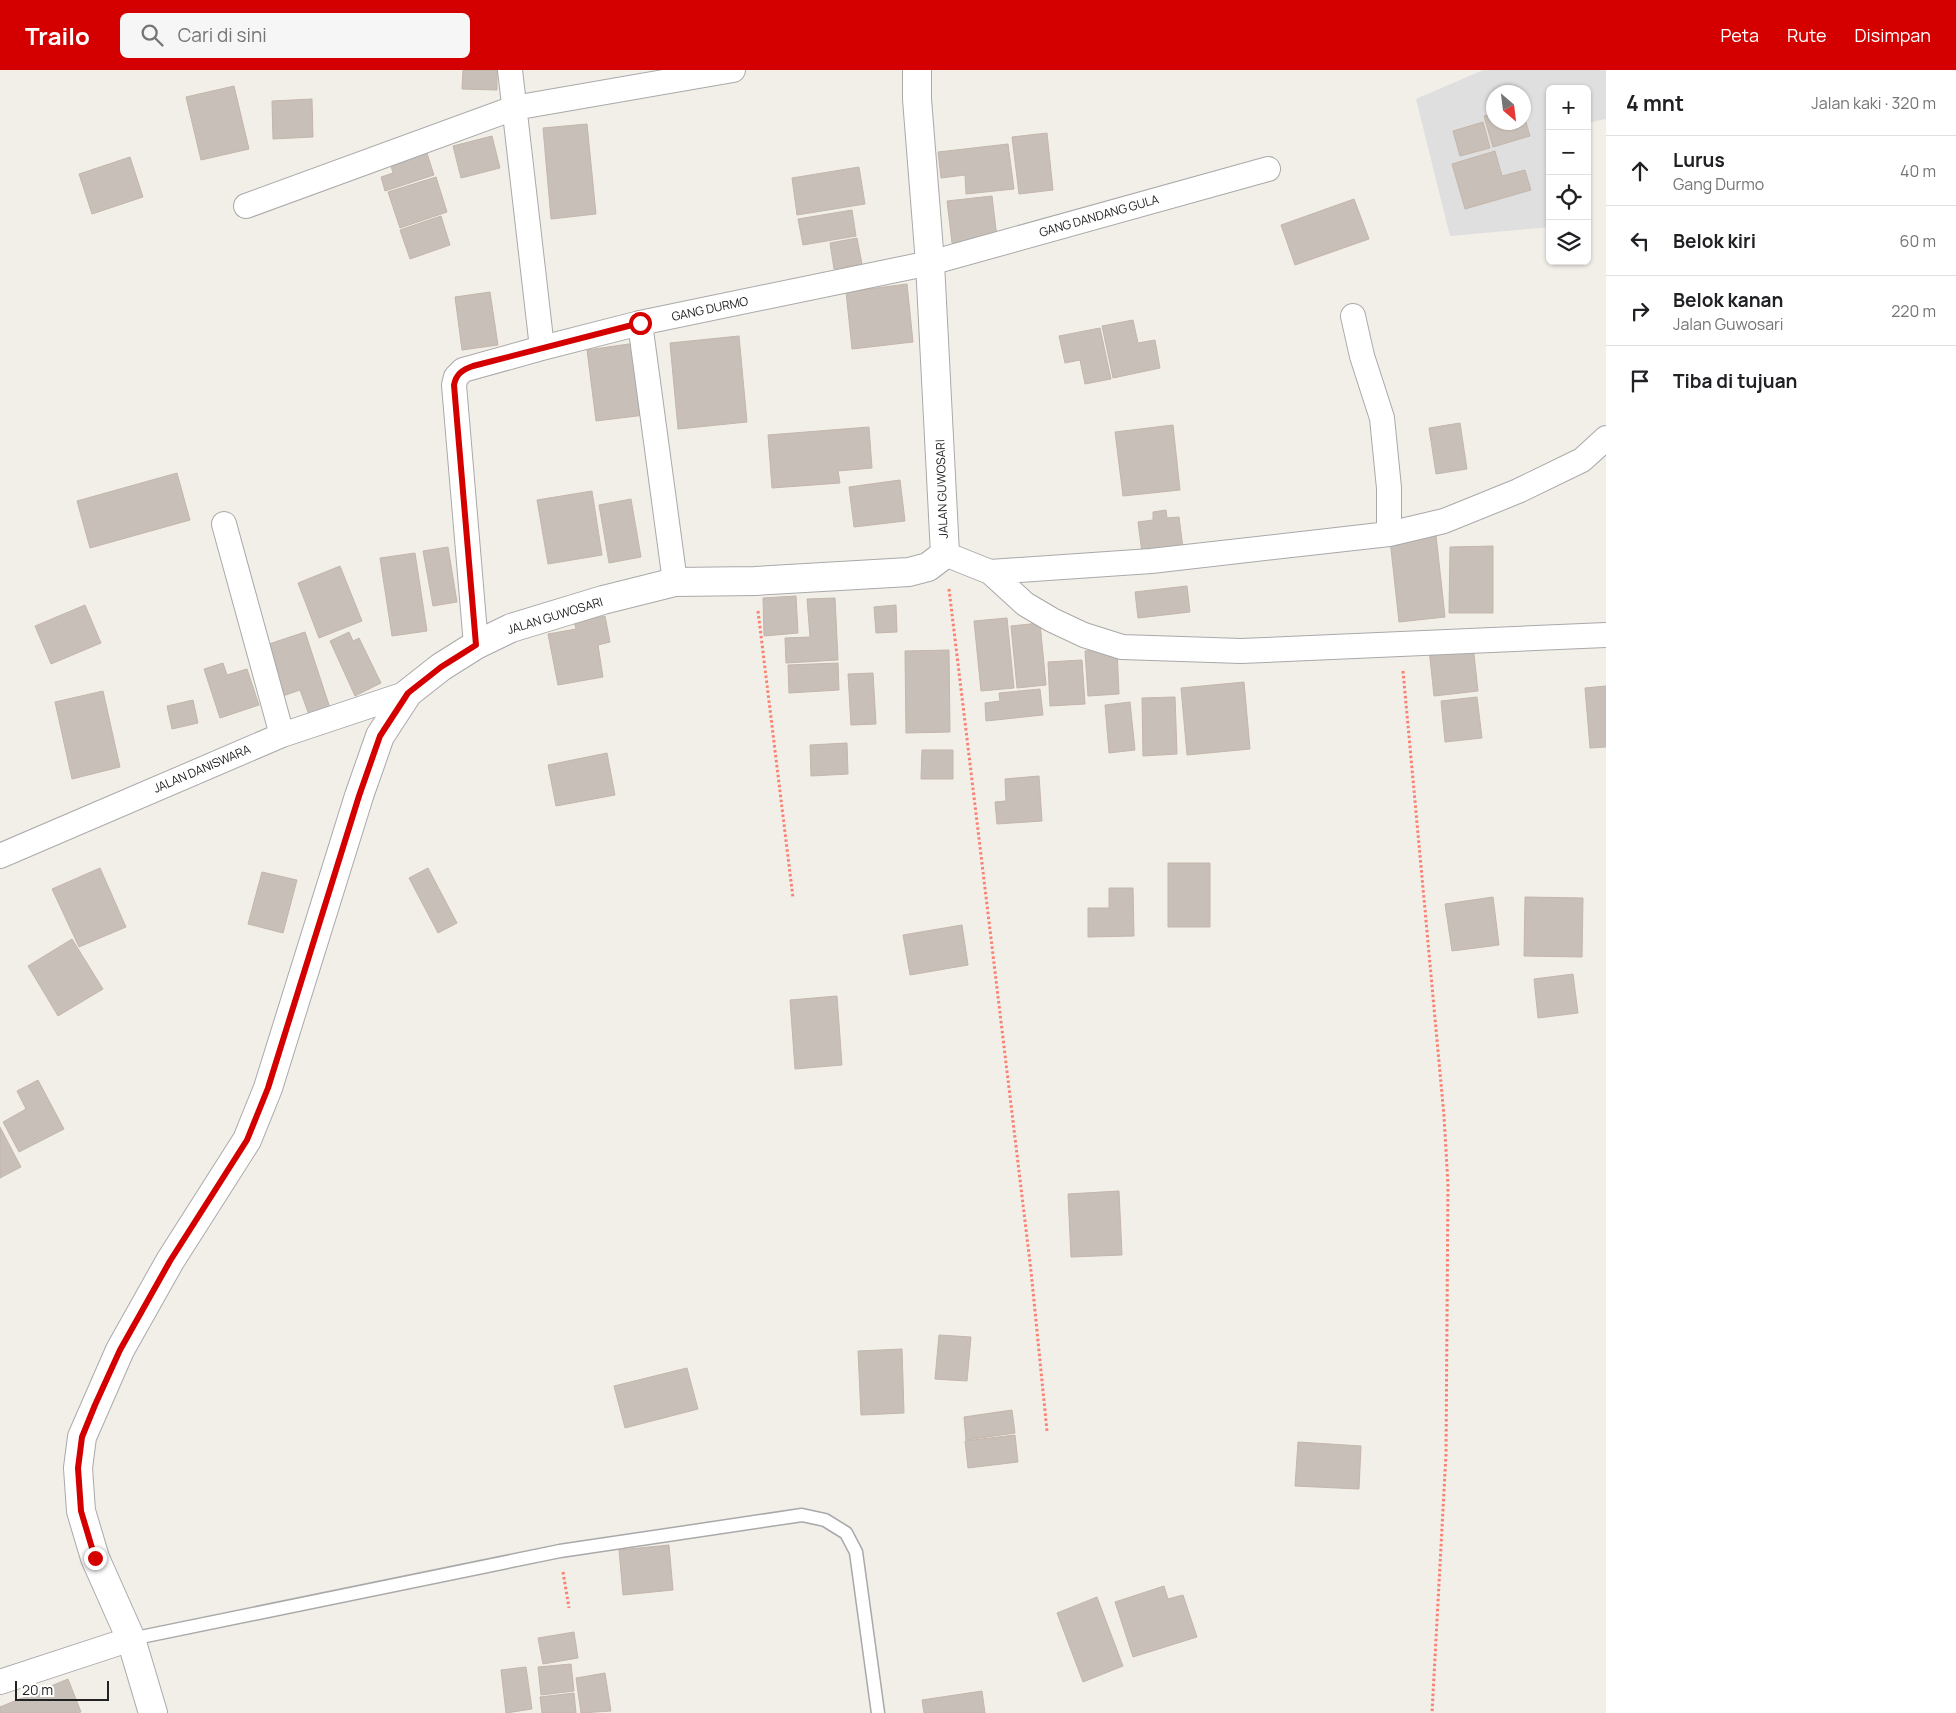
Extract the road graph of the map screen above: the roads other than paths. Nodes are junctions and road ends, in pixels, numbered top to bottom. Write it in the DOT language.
graph roads {
  1 [pos="510,70"];
  2 [pos="734,70"];
  3 [pos="917,70"];
  4 [pos="514,108"];
  5 [pos="1268,169"];
  6 [pos="246,206"];
  7 [pos="930,263"];
  8 [pos="1353,316"];
  9 [pos="640,323"];
  10 [pos="542,348"];
  11 [pos="1606,438"];
  12 [pos="224,524"];
  13 [pos="1390,534"];
  14 [pos="945,554"];
  15 [pos="990,572"];
  16 [pos="675,582"];
  17 [pos="1606,635"];
  18 [pos="476,645"];
  19 [pos="408,693"];
  20 [pos="282,735"];
  21 [pos="0,856"];
  22 [pos="132,1639"];
  23 [pos="0,1682"];
  24 [pos="153,1713"];
  25 [pos="878,1713"];
  1 -- 4 [label="street"];
  2 -- 4 [label="street"];
  3 -- 7 [label="street, JALAN GUWOSARI"];
  4 -- 6 [label="street"];
  4 -- 10 [label="street"];
  5 -- 7 [label="street, GANG DANDANG GULA"];
  7 -- 9 [label="street, GANG DURMO"];
  7 -- 14 [label="street, JALAN GUWOSARI"];
  8 -- 13 [label="street"];
  9 -- 10 [label="street, GANG DURMO"];
  9 -- 16 [label="street"];
  10 -- 18 [label="street, GANG DURMO"];
  11 -- 13 [label="street"];
  12 -- 20 [label="street"];
  13 -- 15 [label="street"];
  14 -- 15 [label="street"];
  14 -- 16 [label="street, JALAN GUWOSARI"];
  15 -- 17 [label="street"];
  16 -- 18 [label="street, JALAN GUWOSARI"];
  18 -- 19 [label="street, JALAN GUWOSARI"];
  19 -- 20 [label="street, JALAN DANISWARA"];
  19 -- 22 [label="street, JALAN GUWOSARI"];
  20 -- 21 [label="street, JALAN DANISWARA"];
  22 -- 23 [label="street"];
  22 -- 24 [label="street, JALAN GUWOSARI"];
  22 -- 25 [label="lane"];
}
